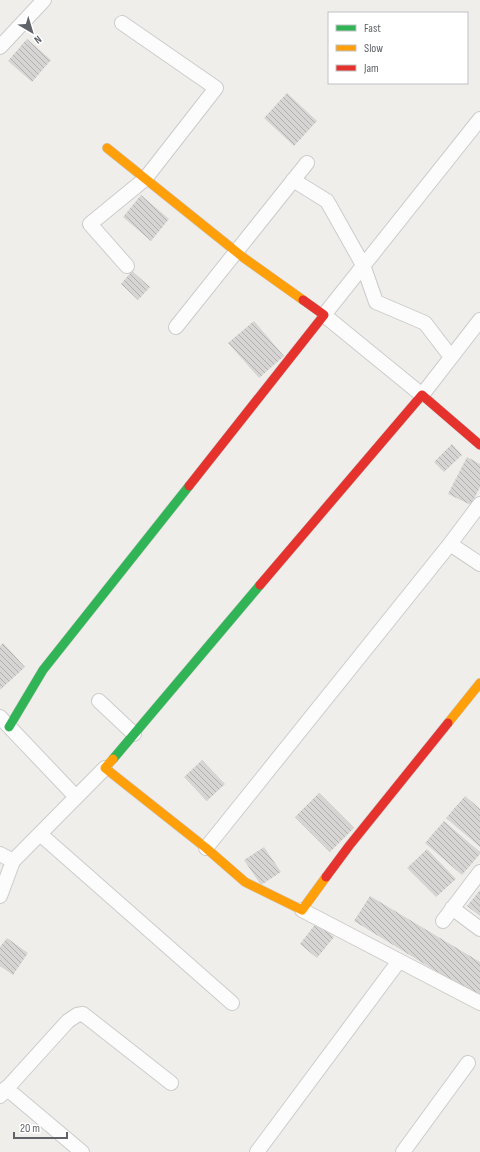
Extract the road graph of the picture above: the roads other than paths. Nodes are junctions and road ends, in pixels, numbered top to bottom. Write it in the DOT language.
graph roads {
  1 [pos="44,0"];
  2 [pos="122,23"];
  3 [pos="0,47"];
  4 [pos="480,119"];
  5 [pos="107,148"];
  6 [pos="307,163"];
  7 [pos="145,179"];
  8 [pos="293,180"];
  9 [pos="236,252"];
  10 [pos="363,265"];
  11 [pos="127,266"];
  12 [pos="324,314"];
  13 [pos="480,320"];
  14 [pos="176,327"];
  15 [pos="451,357"];
  16 [pos="422,395"];
  17 [pos="480,445"];
  18 [pos="480,504"];
  19 [pos="450,544"];
  20 [pos="480,564"];
  21 [pos="480,683"];
  22 [pos="99,701"];
  23 [pos="5,722"];
  24 [pos="134,734"];
  25 [pos="105,768"];
  26 [pos="76,797"];
  27 [pos="40,834"];
  28 [pos="206,848"];
  29 [pos="0,854"];
  30 [pos="13,861"];
  31 [pos="480,872"];
  32 [pos="0,896"];
  33 [pos="452,908"];
  34 [pos="302,910"];
  35 [pos="443,921"];
  36 [pos="480,928"];
  37 [pos="399,961"];
  38 [pos="232,1003"];
  39 [pos="480,1003"];
  40 [pos="468,1063"];
  41 [pos="171,1083"];
  42 [pos="3,1092"];
  43 [pos="82,1152"];
  44 [pos="257,1152"];
  45 [pos="403,1152"];
  1 -- 3 [label="street"];
  2 -- 7 [label="street"];
  4 -- 10 [label="street"];
  5 -- 7 [label="street"];
  6 -- 8 [label="street"];
  7 -- 9 [label="street"];
  7 -- 11 [label="street"];
  8 -- 9 [label="street"];
  8 -- 10 [label="street"];
  9 -- 12 [label="street"];
  9 -- 14 [label="street"];
  10 -- 12 [label="street"];
  10 -- 15 [label="street"];
  12 -- 16 [label="street"];
  12 -- 23 [label="street"];
  13 -- 15 [label="street"];
  15 -- 16 [label="street"];
  16 -- 17 [label="street"];
  16 -- 24 [label="street"];
  18 -- 19 [label="street"];
  19 -- 20 [label="street"];
  19 -- 28 [label="street"];
  21 -- 34 [label="street"];
  22 -- 24 [label="street"];
  23 -- 26 [label="street"];
  24 -- 25 [label="street"];
  25 -- 26 [label="street"];
  25 -- 28 [label="street"];
  26 -- 27 [label="street"];
  27 -- 30 [label="street"];
  27 -- 38 [label="street"];
  28 -- 34 [label="street"];
  29 -- 30 [label="street"];
  30 -- 32 [label="street"];
  31 -- 33 [label="street"];
  33 -- 35 [label="street"];
  33 -- 36 [label="street"];
  34 -- 37 [label="street"];
  37 -- 39 [label="street"];
  37 -- 44 [label="street"];
  40 -- 45 [label="street"];
  41 -- 42 [label="street"];
  42 -- 43 [label="street"];
}
